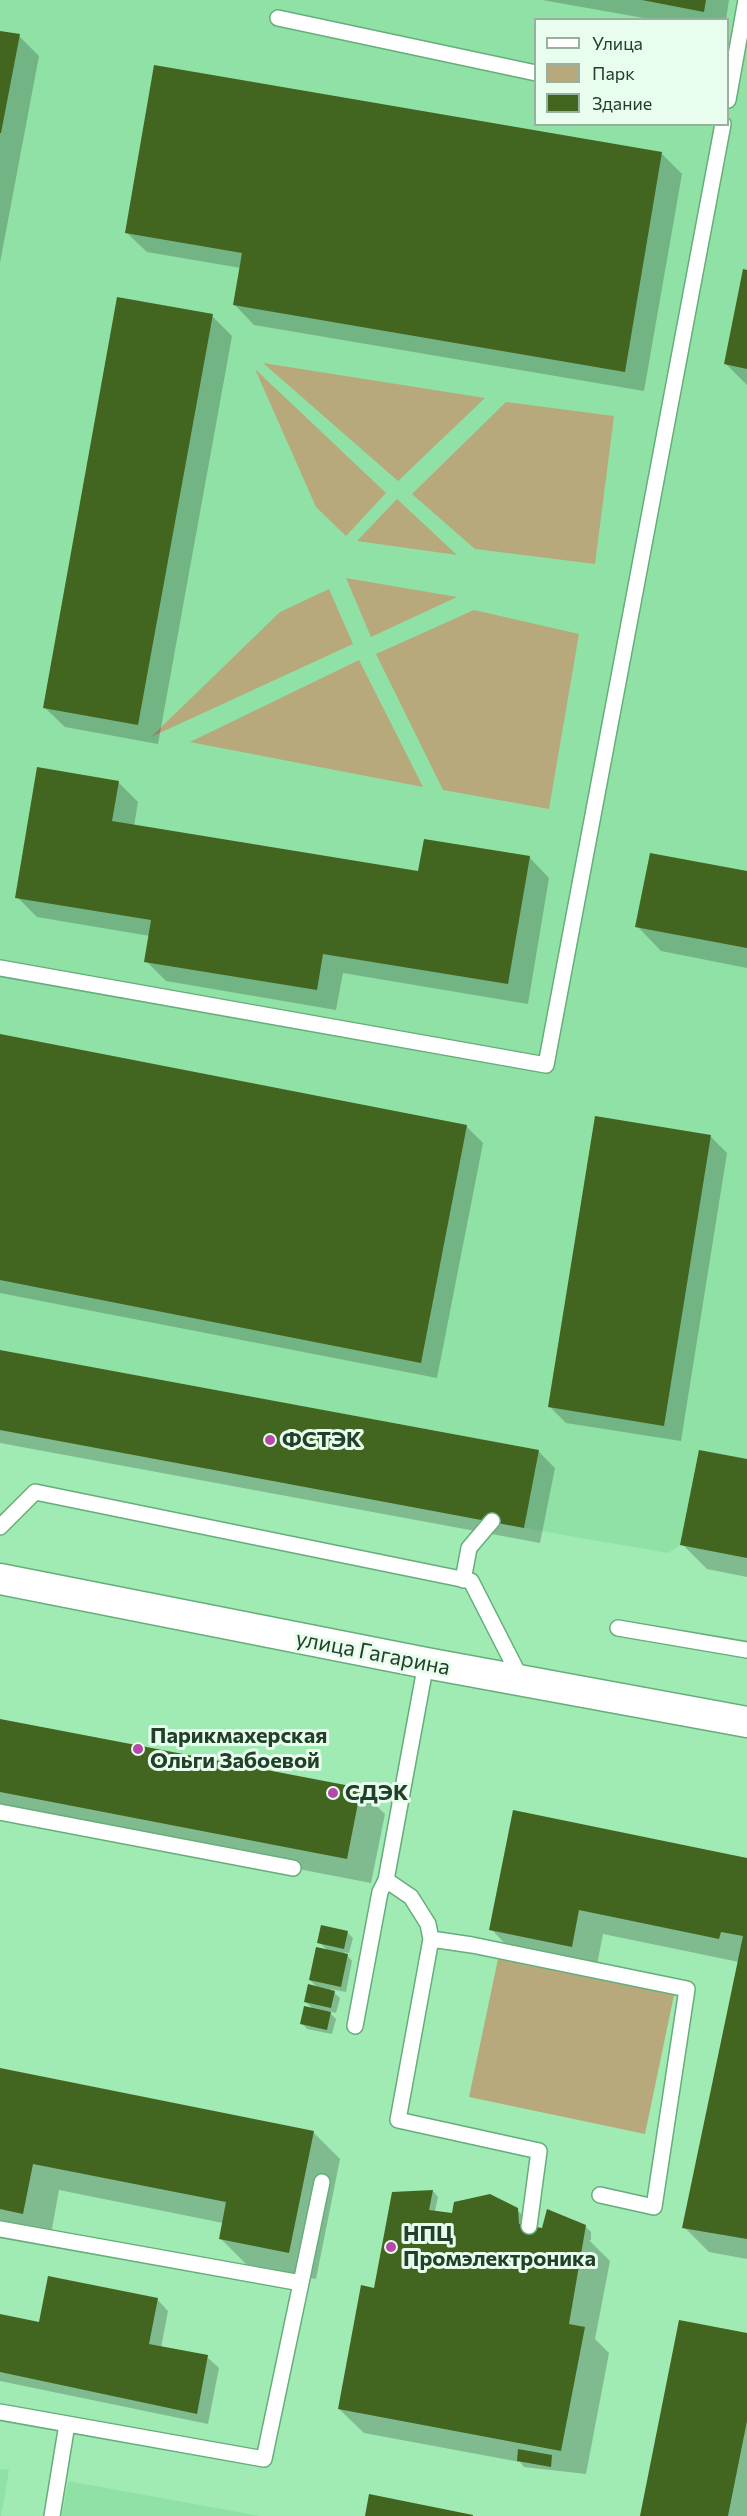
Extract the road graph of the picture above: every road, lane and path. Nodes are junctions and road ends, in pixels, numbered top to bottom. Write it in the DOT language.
graph roads {
  1 [pos="746,0"];
  2 [pos="278,18"];
  3 [pos="534,73"];
  4 [pos="729,94"];
  5 [pos="723,126"];
  6 [pos="0,968"];
  7 [pos="492,1521"];
  8 [pos="0,1527"];
  9 [pos="0,1579"];
  10 [pos="463,1580"];
  11 [pos="618,1628"];
  12 [pos="747,1650"];
  13 [pos="426,1663"];
  14 [pos="522,1681"];
  15 [pos="747,1722"];
  16 [pos="0,1812"];
  17 [pos="293,1868"];
  18 [pos="386,1880"];
  19 [pos="431,1939"];
  20 [pos="355,2026"];
  21 [pos="322,2182"];
  22 [pos="600,2195"];
  23 [pos="529,2226"];
  24 [pos="0,2229"];
  25 [pos="301,2283"];
  26 [pos="0,2412"];
  27 [pos="67,2424"];
  28 [pos="52,2516"];
  1 -- 4 [label="lane"];
  2 -- 3 [label="lane"];
  5 -- 6 [label="lane"];
  7 -- 10 [label="lane"];
  8 -- 10 [label="lane"];
  9 -- 13 [label="street, улица Гагарина"];
  10 -- 14 [label="lane"];
  11 -- 12 [label="lane"];
  13 -- 14 [label="street, улица Гагарина"];
  13 -- 18 [label="lane"];
  14 -- 15 [label="street, улица Гагарина"];
  16 -- 17 [label="lane"];
  18 -- 19 [label="lane"];
  18 -- 20 [label="lane"];
  19 -- 22 [label="lane"];
  19 -- 23 [label="lane"];
  21 -- 25 [label="lane"];
  24 -- 25 [label="lane"];
  25 -- 27 [label="lane"];
  26 -- 27 [label="lane"];
  27 -- 28 [label="lane"];
}
